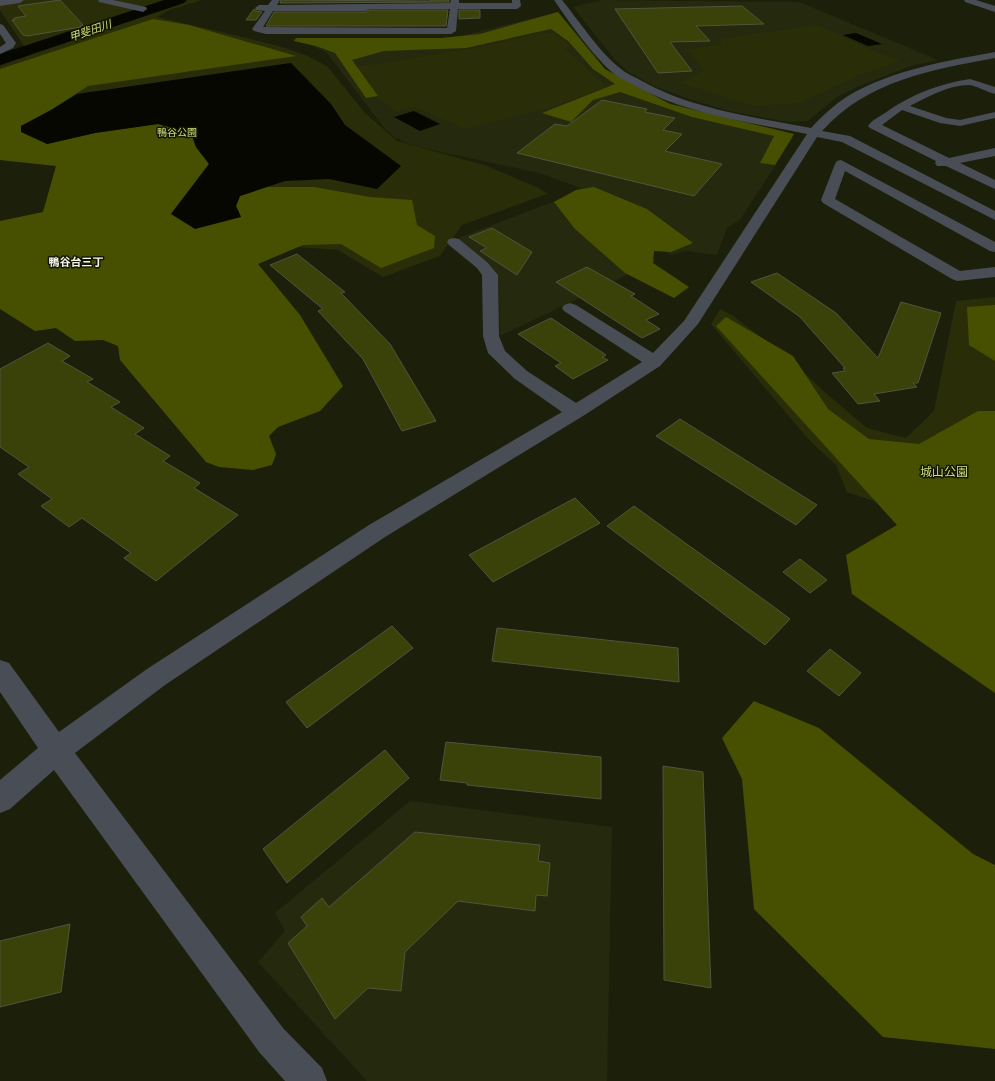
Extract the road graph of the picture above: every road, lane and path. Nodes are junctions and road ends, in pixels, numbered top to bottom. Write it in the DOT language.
graph roads {
  1 [pos="20,0"];
  2 [pos="102,0"];
  3 [pos="516,0"];
  4 [pos="558,0"];
  5 [pos="968,0"];
  6 [pos="0,3"];
  7 [pos="398,3"];
  8 [pos="455,3"];
  9 [pos="273,4"];
  10 [pos="303,4"];
  11 [pos="334,4"];
  12 [pos="367,4"];
  13 [pos="426,6"];
  14 [pos="485,6"];
  15 [pos="254,8"];
  16 [pos="143,9"];
  17 [pos="995,9"];
  18 [pos="452,20"];
  19 [pos="465,20"];
  20 [pos="391,24"];
  21 [pos="360,25"];
  22 [pos="0,27"];
  23 [pos="289,30"];
  24 [pos="321,30"];
  25 [pos="0,51"];
  26 [pos="995,56"];
  27 [pos="995,91"];
  28 [pos="901,106"];
  29 [pos="995,115"];
  30 [pos="814,132"];
  31 [pos="995,152"];
  32 [pos="946,162"];
  33 [pos="910,172"];
  34 [pos="874,181"];
  35 [pos="995,185"];
  36 [pos="995,216"];
  37 [pos="454,242"];
  38 [pos="995,248"];
  39 [pos="995,272"];
  40 [pos="570,308"];
  41 [pos="654,362"];
  42 [pos="576,412"];
  43 [pos="0,672"];
  44 [pos="56,750"];
  45 [pos="0,799"];
  46 [pos="309,1081"];
  1 -- 6 [label="street"];
  2 -- 16 [label="street"];
  3 -- 14 [label="street"];
  4 -- 30 [label="street"];
  5 -- 17 [label="street"];
  7 -- 12 [label="street"];
  7 -- 13 [label="street"];
  7 -- 20 [label="street"];
  8 -- 13 [label="street"];
  8 -- 14 [label="street"];
  8 -- 18 [label="street"];
  9 -- 10 [label="street"];
  9 -- 15 [label="street"];
  9 -- 23 [label="street"];
  10 -- 11 [label="street"];
  10 -- 23 [label="street"];
  11 -- 12 [label="street"];
  11 -- 24 [label="street"];
  12 -- 21 [label="street"];
  18 -- 19 [label="street"];
  18 -- 20 [label="street"];
  20 -- 21 [label="street"];
  21 -- 24 [label="street"];
  22 -- 25 [label="street"];
  23 -- 24 [label="street"];
  26 -- 30 [label="street"];
  27 -- 28 [label="street"];
  28 -- 29 [label="street"];
  28 -- 32 [label="street"];
  30 -- 33 [label="street"];
  30 -- 41 [label="street"];
  31 -- 32 [label="street"];
  32 -- 33 [label="street"];
  32 -- 35 [label="street"];
  33 -- 34 [label="street"];
  33 -- 36 [label="street"];
  34 -- 38 [label="street"];
  34 -- 39 [label="street"];
  37 -- 42 [label="street"];
  40 -- 41 [label="street"];
  41 -- 42 [label="street"];
  42 -- 44 [label="street"];
  43 -- 44 [label="street"];
  44 -- 45 [label="street"];
  44 -- 46 [label="street"];
}
